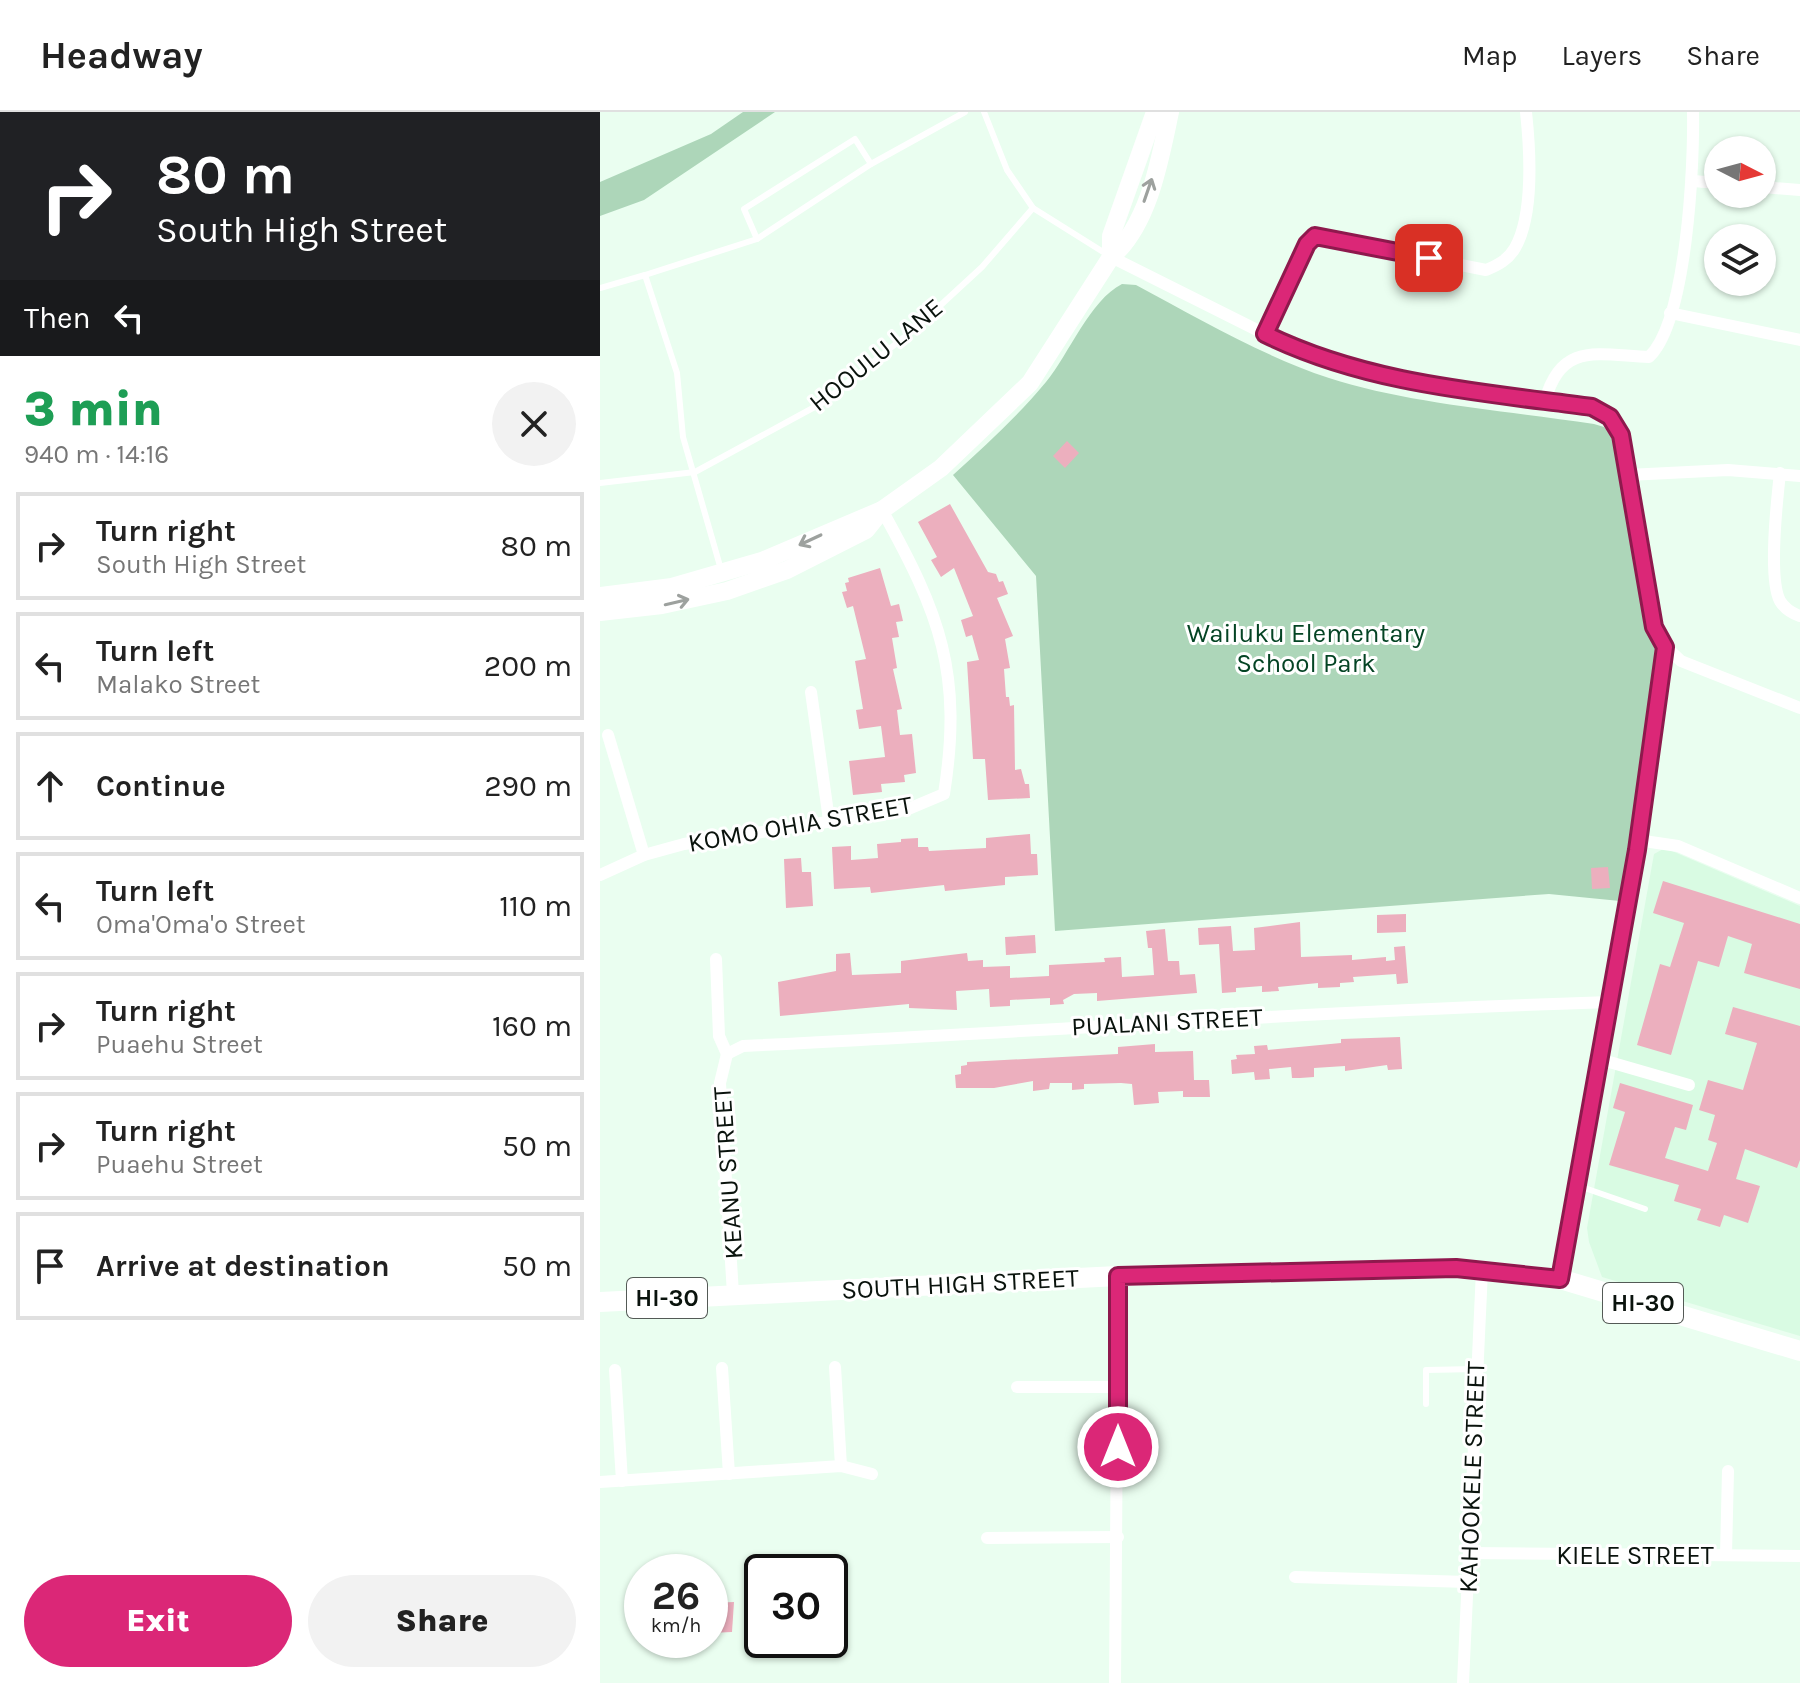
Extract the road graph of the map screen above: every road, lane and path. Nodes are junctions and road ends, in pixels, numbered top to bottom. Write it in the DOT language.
graph roads {
  1 [pos="965,112"];
  2 [pos="984,112"];
  3 [pos="1155,112"];
  4 [pos="1170,112"];
  5 [pos="1526,112"];
  6 [pos="1693,112"];
  7 [pos="871,164"];
  8 [pos="1693,181"];
  9 [pos="1704,182"];
  10 [pos="1776,188"];
  11 [pos="1800,190"];
  12 [pos="1033,208"];
  13 [pos="757,239"];
  14 [pos="1111,257"];
  15 [pos="645,275"];
  16 [pos="600,288"];
  17 [pos="1670,313"];
  18 [pos="1265,334"];
  19 [pos="1800,340"];
  20 [pos="1545,401"];
  21 [pos="695,472"];
  22 [pos="1780,473"];
  23 [pos="1628,475"];
  24 [pos="1800,476"];
  25 [pos="600,483"];
  26 [pos="882,510"];
  27 [pos="720,566"];
  28 [pos="600,596"];
  29 [pos="600,612"];
  30 [pos="1800,616"];
  31 [pos="1665,647"];
  32 [pos="811,692"];
  33 [pos="1800,708"];
  34 [pos="608,735"];
  35 [pos="829,820"];
  36 [pos="1637,840"];
  37 [pos="644,855"];
  38 [pos="600,875"];
  39 [pos="1800,898"];
  40 [pos="716,959"];
  41 [pos="1610,1002"];
  42 [pos="727,1054"];
  43 [pos="1599,1059"];
  44 [pos="1689,1085"];
  45 [pos="1576,1185"];
  46 [pos="1645,1209"];
  47 [pos="1482,1270"];
  48 [pos="1118,1276"];
  49 [pos="1560,1279"];
  50 [pos="733,1294"];
  51 [pos="600,1302"];
  52 [pos="1800,1351"];
  53 [pos="835,1367"];
  54 [pos="722,1368"];
  55 [pos="1477,1369"];
  56 [pos="615,1370"];
  57 [pos="1017,1387"];
  58 [pos="1118,1387"];
  59 [pos="1426,1404"];
  60 [pos="841,1466"];
  61 [pos="1728,1471"];
  62 [pos="729,1474"];
  63 [pos="872,1474"];
  64 [pos="622,1481"];
  65 [pos="600,1482"];
  66 [pos="1118,1537"];
  67 [pos="987,1538"];
  68 [pos="1469,1553"];
  69 [pos="1726,1555"];
  70 [pos="1800,1556"];
  71 [pos="1295,1577"];
  72 [pos="1468,1582"];
  73 [pos="1115,1683"];
  74 [pos="1463,1683"];
  1 -- 7 [label="lane"];
  2 -- 12 [label="lane"];
  3 -- 14 [label="street"];
  14 -- 4 [label="street, one-way"];
  5 -- 18 [label="street"];
  6 -- 8 [label="street"];
  7 -- 13 [label="lane"];
  7 -- 13 [label="lane"];
  8 -- 9 [label="street"];
  8 -- 17 [label="street"];
  10 -- 11 [label="street"];
  12 -- 14 [label="lane"];
  12 -- 21 [label="lane, HOOULU LANE"];
  13 -- 15 [label="lane"];
  14 -- 18 [label="street"];
  14 -- 26 [label="street"];
  15 -- 16 [label="lane"];
  15 -- 21 [label="lane"];
  17 -- 19 [label="street"];
  17 -- 20 [label="street"];
  18 -- 20 [label="street"];
  20 -- 23 [label="street"];
  21 -- 25 [label="lane, HOOULU LANE"];
  21 -- 27 [label="lane"];
  22 -- 23 [label="street"];
  22 -- 24 [label="street"];
  22 -- 30 [label="street"];
  23 -- 31 [label="street"];
  26 -- 28 [label="street, one-way"];
  29 -- 26 [label="street, one-way"];
  26 -- 35 [label="street, KOMO OHIA STREET"];
  31 -- 33 [label="street"];
  31 -- 36 [label="street"];
  32 -- 35 [label="street"];
  34 -- 37 [label="street"];
  35 -- 37 [label="street, KOMO OHIA STREET"];
  36 -- 39 [label="street"];
  36 -- 41 [label="street"];
  37 -- 38 [label="street, KOMO OHIA STREET"];
  40 -- 42 [label="street"];
  41 -- 42 [label="street, PUALANI STREET"];
  41 -- 43 [label="street"];
  42 -- 50 [label="street, KEANU STREET"];
  43 -- 44 [label="street"];
  43 -- 45 [label="street"];
  45 -- 46 [label="lane"];
  45 -- 49 [label="street"];
  47 -- 48 [label="main road, SOUTH HIGH STREET / HI-30"];
  47 -- 49 [label="main road, SOUTH HIGH STREET / HI-30"];
  47 -- 55 [label="street, KAHOOKELE STREET"];
  48 -- 50 [label="main road, SOUTH HIGH STREET / HI-30"];
  48 -- 58 [label="street"];
  49 -- 52 [label="main road, SOUTH HIGH STREET / HI-30"];
  50 -- 51 [label="main road, HI-30"];
  53 -- 60 [label="street"];
  54 -- 62 [label="street"];
  55 -- 59 [label="lane"];
  55 -- 68 [label="street, KAHOOKELE STREET"];
  56 -- 64 [label="street"];
  57 -- 58 [label="street"];
  58 -- 66 [label="street"];
  60 -- 62 [label="street"];
  60 -- 63 [label="street"];
  61 -- 69 [label="street"];
  62 -- 64 [label="street"];
  64 -- 65 [label="street"];
  66 -- 67 [label="street"];
  66 -- 73 [label="street"];
  68 -- 69 [label="street, KIELE STREET"];
  68 -- 72 [label="street, KAHOOKELE STREET"];
  69 -- 70 [label="street, KIELE STREET"];
  71 -- 72 [label="street"];
  72 -- 74 [label="street, KAHOOKELE STREET"];
}
